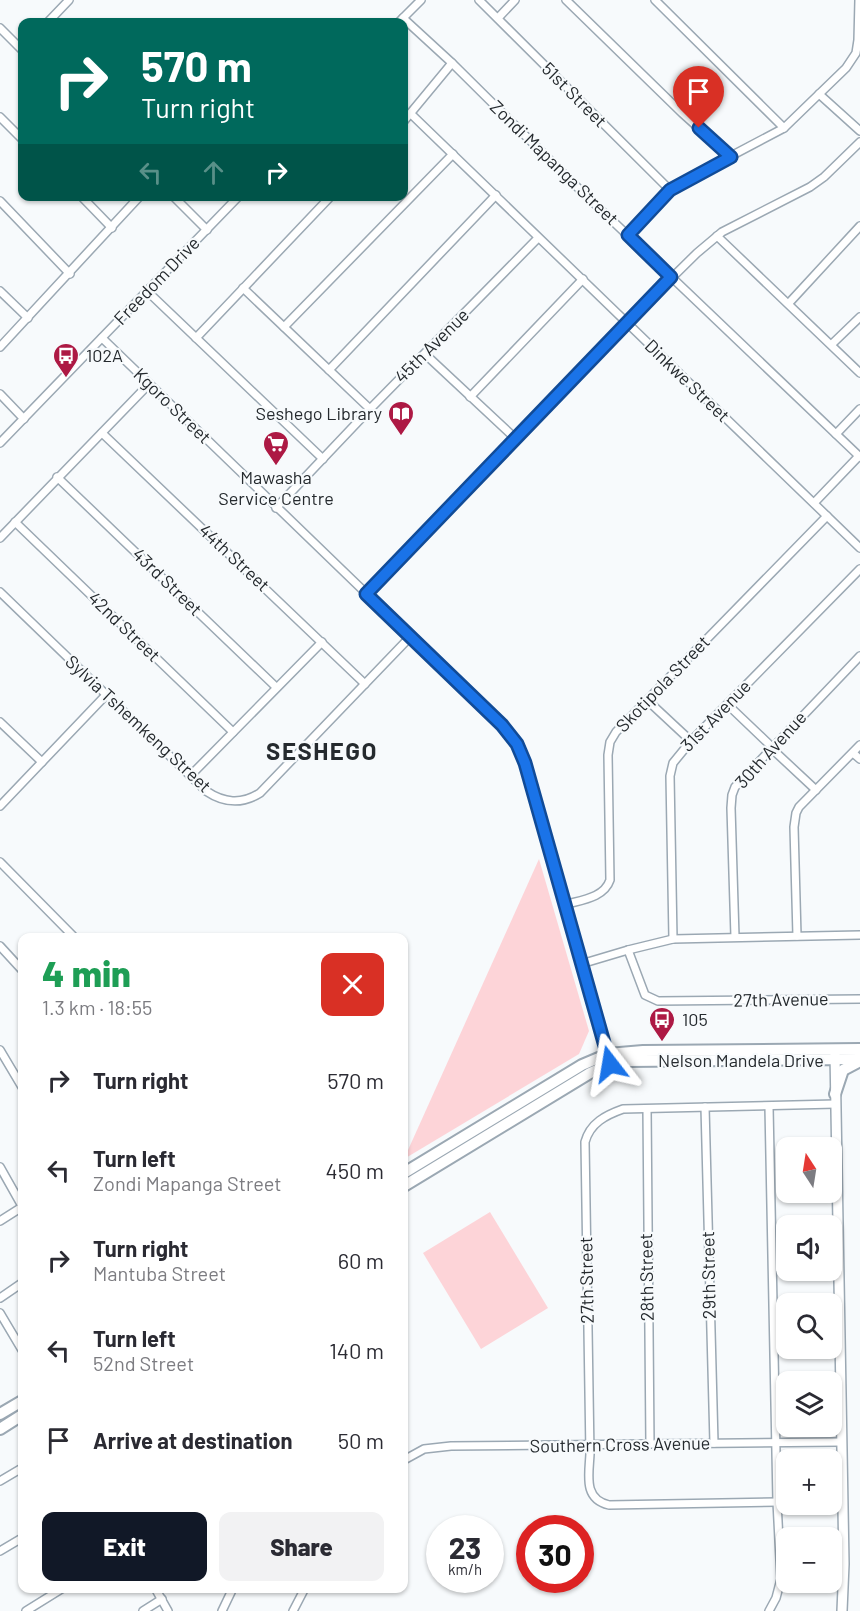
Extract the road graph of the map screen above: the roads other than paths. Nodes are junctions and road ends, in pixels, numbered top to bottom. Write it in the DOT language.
graph roads {
  1 [pos="421,0"];
  2 [pos="479,0"];
  3 [pos="515,0"];
  4 [pos="566,0"];
  5 [pos="655,0"];
  6 [pos="859,0"];
  7 [pos="66,1"];
  8 [pos="51,18"];
  9 [pos="403,18"];
  10 [pos="498,18"];
  11 [pos="408,26"];
  12 [pos="0,28"];
  13 [pos="18,45"];
  14 [pos="452,63"];
  15 [pos="819,94"];
  16 [pos="411,114"];
  17 [pos="0,117"];
  18 [pos="408,117"];
  19 [pos="784,128"];
  20 [pos="860,131"];
  21 [pos="18,135"];
  22 [pos="860,142"];
  23 [pos="453,154"];
  24 [pos="731,157"];
  25 [pos="670,190"];
  26 [pos="496,195"];
  27 [pos="408,200"];
  28 [pos="0,201"];
  29 [pos="86,201"];
  30 [pos="136,201"];
  31 [pos="178,201"];
  32 [pos="234,201"];
  33 [pos="326,201"];
  34 [pos="407,201"];
  35 [pos="860,226"];
  36 [pos="112,228"];
  37 [pos="207,230"];
  38 [pos="628,235"];
  39 [pos="717,236"];
  40 [pos="538,238"];
  41 [pos="70,274"];
  42 [pos="671,277"];
  43 [pos="583,279"];
  44 [pos="243,288"];
  45 [pos="0,291"];
  46 [pos="147,291"];
  47 [pos="789,303"];
  48 [pos="860,317"];
  49 [pos="28,318"];
  50 [pos="627,322"];
  51 [pos="284,327"];
  52 [pos="102,338"];
  53 [pos="196,338"];
  54 [pos="832,344"];
  55 [pos="0,347"];
  56 [pos="425,354"];
  57 [pos="329,370"];
  58 [pos="860,373"];
  59 [pos="149,384"];
  60 [pos="0,394"];
  61 [pos="470,397"];
  62 [pos="370,409"];
  63 [pos="860,409"];
  64 [pos="24,419"];
  65 [pos="102,433"];
  66 [pos="836,434"];
  67 [pos="516,439"];
  68 [pos="0,443"];
  69 [pos="859,456"];
  70 [pos="323,459"];
  71 [pos="57,477"];
  72 [pos="814,503"];
  73 [pos="276,508"];
  74 [pos="827,516"];
  75 [pos="15,522"];
  76 [pos="0,538"];
  77 [pos="860,548"];
  78 [pos="860,569"];
  79 [pos="0,592"];
  80 [pos="366,594"];
  81 [pos="411,636"];
  82 [pos="322,642"];
  83 [pos="860,656"];
  84 [pos="365,684"];
  85 [pos="276,687"];
  86 [pos="106,695"];
  87 [pos="647,700"];
  88 [pos="728,705"];
  89 [pos="0,722"];
  90 [pos="233,732"];
  91 [pos="691,741"];
  92 [pos="860,745"];
  93 [pos="771,748"];
  94 [pos="853,753"];
  95 [pos="860,759"];
  96 [pos="42,762"];
  97 [pos="190,776"];
  98 [pos="816,790"];
  99 [pos="0,806"];
  100 [pos="0,862"];
  101 [pos="564,905"];
  102 [pos="70,933"];
  103 [pos="860,935"];
  104 [pos="797,936"];
  105 [pos="735,937"];
  106 [pos="673,939"];
  107 [pos="0,946"];
  108 [pos="628,950"];
  109 [pos="581,964"];
  110 [pos="18,966"];
  111 [pos="860,999"];
  112 [pos="0,1050"];
  113 [pos="860,1050"];
  114 [pos="835,1055"];
  115 [pos="609,1059"];
  116 [pos="860,1060"];
  117 [pos="18,1080"];
  118 [pos="836,1099"];
  119 [pos="705,1107"];
  120 [pos="770,1107"];
  121 [pos="647,1109"];
  122 [pos="0,1167"];
  123 [pos="408,1171"];
  124 [pos="408,1184"];
  125 [pos="18,1200"];
  126 [pos="18,1210"];
  127 [pos="0,1221"];
  128 [pos="18,1286"];
  129 [pos="0,1298"];
  130 [pos="0,1313"];
  131 [pos="18,1343"];
  132 [pos="18,1403"];
  133 [pos="0,1414"];
  134 [pos="18,1418"];
  135 [pos="0,1429"];
  136 [pos="841,1442"];
  137 [pos="714,1443"];
  138 [pos="776,1443"];
  139 [pos="650,1444"];
  140 [pos="590,1446"];
  141 [pos="776,1449"];
  142 [pos="408,1458"];
  143 [pos="18,1470"];
  144 [pos="0,1481"];
  145 [pos="776,1502"];
  146 [pos="778,1515"];
  147 [pos="18,1540"];
  148 [pos="0,1551"];
  149 [pos="55,1593"];
  150 [pos="158,1593"];
  151 [pos="231,1593"];
  152 [pos="302,1593"];
  153 [pos="162,1599"];
  154 [pos="26,1611"];
  155 [pos="142,1611"];
  156 [pos="168,1611"];
  157 [pos="222,1611"];
  158 [pos="293,1611"];
  159 [pos="769,1611"];
  160 [pos="842,1611"];
  1 -- 9 [label="street"];
  2 -- 10 [label="street, 51st Street"];
  3 -- 10 [label="street"];
  4 -- 24 [label="street"];
  5 -- 19 [label="street"];
  6 -- 15 [label="street"];
  7 -- 8 [label="street"];
  10 -- 25 [label="street, 51st Street"];
  11 -- 14 [label="street, Zondi Mapanga Street"];
  12 -- 13 [label="street"];
  14 -- 16 [label="street"];
  14 -- 38 [label="street, Zondi Mapanga Street"];
  15 -- 19 [label="street"];
  15 -- 20 [label="street"];
  16 -- 18 [label="street"];
  16 -- 23 [label="street, Dinkwe Street"];
  17 -- 21 [label="street"];
  19 -- 24 [label="street"];
  22 -- 39 [label="street"];
  23 -- 26 [label="street, Dinkwe Street"];
  23 -- 27 [label="street"];
  24 -- 25 [label="street"];
  25 -- 38 [label="street"];
  26 -- 40 [label="street, Dinkwe Street"];
  26 -- 57 [label="street"];
  28 -- 41 [label="street"];
  29 -- 36 [label="street"];
  30 -- 36 [label="street"];
  31 -- 37 [label="street"];
  32 -- 37 [label="street, Freedom Drive"];
  33 -- 44 [label="street"];
  34 -- 51 [label="street"];
  35 -- 47 [label="street"];
  36 -- 41 [label="street"];
  37 -- 46 [label="street, Freedom Drive"];
  38 -- 42 [label="street, Zondi Mapanga Street"];
  39 -- 42 [label="street"];
  39 -- 47 [label="street"];
  40 -- 43 [label="street, Dinkwe Street"];
  40 -- 56 [label="street, 45th Avenue"];
  41 -- 49 [label="street"];
  42 -- 50 [label="street"];
  42 -- 66 [label="street, Zondi Mapanga Street"];
  43 -- 50 [label="street, Dinkwe Street"];
  43 -- 61 [label="street"];
  44 -- 51 [label="street"];
  44 -- 53 [label="street"];
  45 -- 49 [label="street"];
  46 -- 52 [label="street, Freedom Drive"];
  46 -- 53 [label="street"];
  47 -- 54 [label="street"];
  48 -- 54 [label="street"];
  49 -- 55 [label="street"];
  50 -- 67 [label="street"];
  50 -- 72 [label="street, Dinkwe Street"];
  51 -- 57 [label="street"];
  52 -- 59 [label="street, Kgoro Street"];
  52 -- 64 [label="street, Freedom Drive"];
  53 -- 70 [label="street"];
  54 -- 58 [label="street"];
  56 -- 61 [label="street"];
  56 -- 62 [label="street, 45th Avenue"];
  57 -- 62 [label="street"];
  59 -- 65 [label="street"];
  59 -- 73 [label="street, Kgoro Street"];
  60 -- 64 [label="street"];
  61 -- 67 [label="street"];
  62 -- 70 [label="street, 45th Avenue"];
  63 -- 66 [label="street"];
  64 -- 68 [label="street, Freedom Drive"];
  65 -- 71 [label="street"];
  65 -- 82 [label="street, 44th Street"];
  66 -- 69 [label="street, Zondi Mapanga Street"];
  67 -- 80 [label="street"];
  69 -- 72 [label="street"];
  70 -- 73 [label="street, 45th Avenue"];
  71 -- 75 [label="street"];
  71 -- 85 [label="street, 43rd Street"];
  72 -- 74 [label="street, Dinkwe Street"];
  73 -- 80 [label="street, Kgoro Street"];
  74 -- 77 [label="street, Dinkwe Street"];
  74 -- 87 [label="street, Skotipola Street"];
  75 -- 76 [label="street"];
  75 -- 90 [label="street, 42nd Street"];
  78 -- 88 [label="street, 31st Avenue"];
  79 -- 86 [label="street, Sylvia Tshemkeng Street"];
  80 -- 81 [label="street, Kgoro Street"];
  81 -- 84 [label="street, Sylvia Tshemkeng Street"];
  81 -- 101 [label="street, Kgoro Street"];
  82 -- 84 [label="street, 44th Street"];
  82 -- 85 [label="street"];
  83 -- 93 [label="street, 30th Avenue"];
  84 -- 97 [label="street, Sylvia Tshemkeng Street"];
  85 -- 90 [label="street"];
  86 -- 96 [label="street"];
  86 -- 97 [label="street, Sylvia Tshemkeng Street"];
  87 -- 91 [label="street"];
  87 -- 101 [label="street, Skotipola Street"];
  88 -- 91 [label="street, 31st Avenue"];
  88 -- 93 [label="street"];
  89 -- 96 [label="street"];
  90 -- 97 [label="street"];
  91 -- 106 [label="street, 31st Avenue"];
  92 -- 94 [label="street"];
  93 -- 98 [label="street"];
  93 -- 105 [label="street, 30th Avenue"];
  94 -- 95 [label="street"];
  94 -- 98 [label="street"];
  96 -- 99 [label="street"];
  98 -- 104 [label="street"];
  100 -- 102 [label="street"];
  101 -- 109 [label="street, Kgoro Street"];
  103 -- 104 [label="street"];
  104 -- 105 [label="street"];
  105 -- 106 [label="street"];
  106 -- 108 [label="street"];
  107 -- 110 [label="street"];
  108 -- 109 [label="street"];
  108 -- 111 [label="street, 27th Avenue"];
  109 -- 115 [label="street, Kgoro Street"];
  112 -- 117 [label="street"];
  113 -- 114 [label="main road, Nelson Mandela Drive"];
  114 -- 115 [label="main road, Nelson Mandela Drive"];
  114 -- 116 [label="main road, Nelson Mandela Drive"];
  114 -- 118 [label="street"];
  115 -- 123 [label="main road, Nelson Mandela Drive"];
  115 -- 124 [label="main road, Nelson Mandela Drive"];
  116 -- 118 [label="main road"];
  118 -- 120 [label="street, 27th Street"];
  118 -- 136 [label="street"];
  119 -- 120 [label="street, 27th Street"];
  119 -- 121 [label="street, 27th Street"];
  119 -- 137 [label="street, 29th Street"];
  120 -- 138 [label="street"];
  121 -- 139 [label="street, 28th Street"];
  121 -- 140 [label="street, 27th Street"];
  122 -- 125 [label="street"];
  126 -- 127 [label="street"];
  128 -- 129 [label="street"];
  130 -- 131 [label="street"];
  132 -- 133 [label="main road"];
  134 -- 135 [label="main road"];
  136 -- 138 [label="street, Southern Cross Avenue"];
  136 -- 160 [label="street"];
  137 -- 138 [label="street, Southern Cross Avenue"];
  137 -- 139 [label="street, Southern Cross Avenue"];
  138 -- 141 [label="street"];
  139 -- 140 [label="street, Southern Cross Avenue"];
  140 -- 142 [label="street, Southern Cross Avenue"];
  140 -- 145 [label="street, 27th Street"];
  143 -- 144 [label="street"];
  146 -- 159 [label="street"];
  147 -- 148 [label="street"];
  149 -- 154 [label="street"];
  150 -- 153 [label="street"];
  151 -- 157 [label="street"];
  152 -- 158 [label="street"];
  153 -- 155 [label="street"];
  153 -- 156 [label="street"];
}
